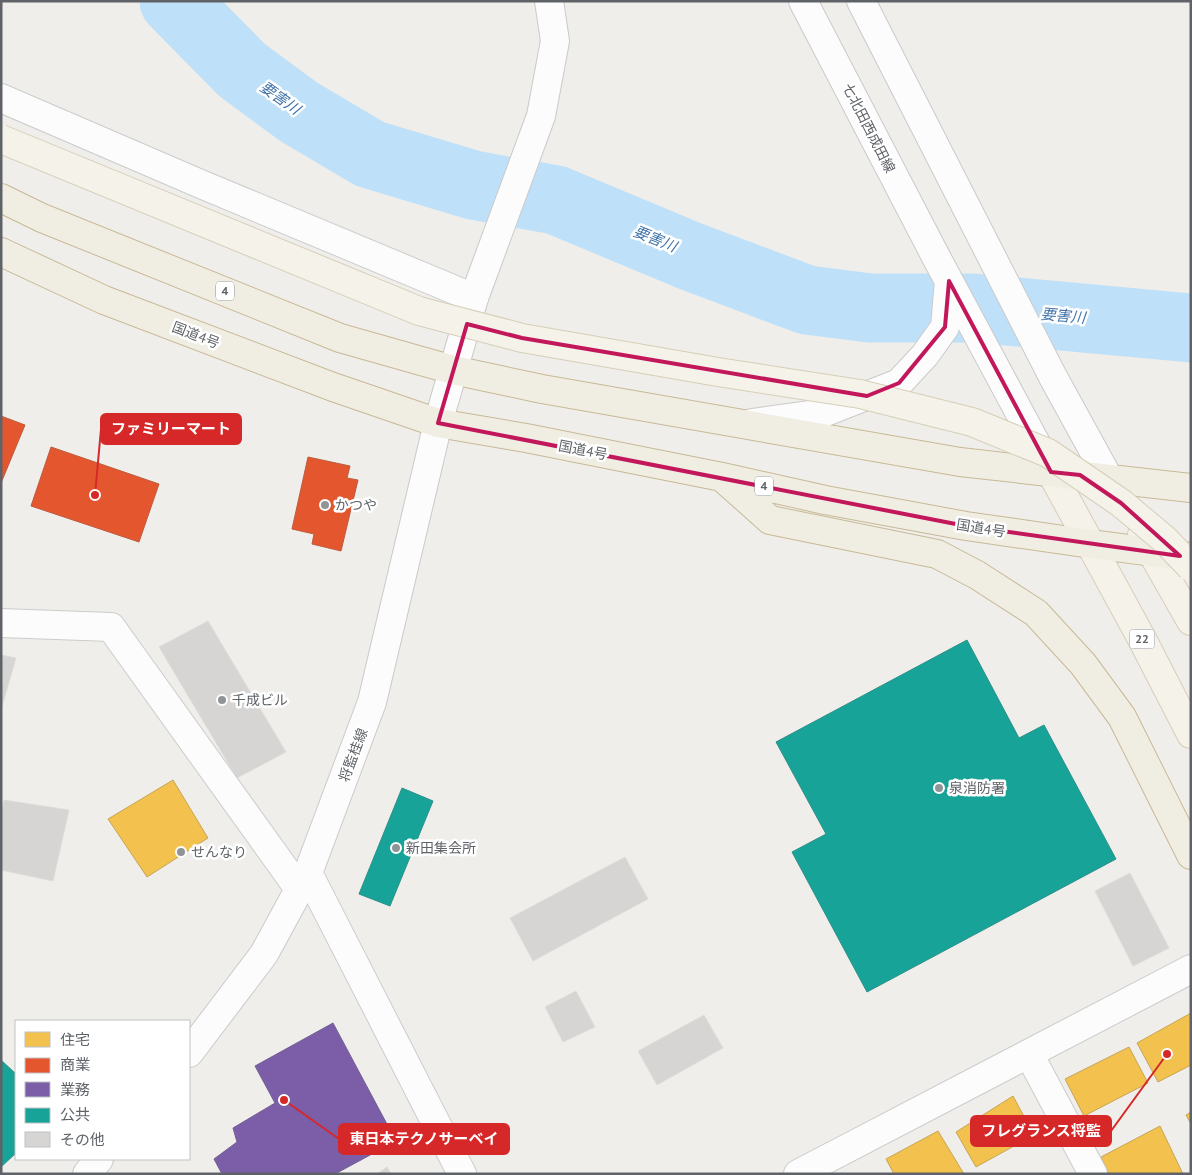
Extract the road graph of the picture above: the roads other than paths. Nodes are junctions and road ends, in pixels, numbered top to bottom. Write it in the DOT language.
graph roads {
  1 [pos="549,1"];
  2 [pos="803,1"];
  3 [pos="861,1"];
  4 [pos="1,98"];
  5 [pos="1,139"];
  6 [pos="1,198"];
  7 [pos="1,252"];
  8 [pos="949,281"];
  9 [pos="474,298"];
  10 [pos="453,370"];
  11 [pos="438,424"];
  12 [pos="743,424"];
  13 [pos="1051,472"];
  14 [pos="722,477"];
  15 [pos="1109,479"];
  16 [pos="1191,488"];
  17 [pos="1091,544"];
  18 [pos="1152,552"];
  19 [pos="1191,557"];
  20 [pos="1191,567"];
  21 [pos="1191,621"];
  22 [pos="1,623"];
  23 [pos="1191,734"];
  24 [pos="1191,855"];
  25 [pos="303,881"];
  26 [pos="1191,970"];
  27 [pos="190,1052"];
  28 [pos="1030,1054"];
  29 [pos="98,1160"];
  30 [pos="86,1174"];
  31 [pos="462,1174"];
  32 [pos="798,1174"];
  33 [pos="1093,1174"];
  1 -- 9 [label="street, 将監桂線"];
  2 -- 8 [label="street, 七北田西成田線"];
  3 -- 15 [label="street"];
  4 -- 9 [label="street"];
  5 -- 20 [label="main road, bridge"];
  6 -- 10 [label="highway, 4"];
  7 -- 11 [label="highway, 国道4号 / 4"];
  8 -- 12 [label="street"];
  8 -- 13 [label="street, 七北田西成田線"];
  9 -- 10 [label="street, 将監桂線"];
  10 -- 11 [label="street, 将監桂線"];
  10 -- 12 [label="highway, 4"];
  11 -- 14 [label="highway, 国道4号 / 4"];
  11 -- 25 [label="street, 将監桂線"];
  12 -- 13 [label="highway, 4"];
  13 -- 15 [label="highway, 4"];
  13 -- 17 [label="main road, 22"];
  14 -- 17 [label="highway, 国道4号 / 4"];
  14 -- 24 [label="highway"];
  15 -- 16 [label="highway, 4"];
  15 -- 18 [label="main road"];
  17 -- 18 [label="highway, 国道4号 / 4"];
  17 -- 23 [label="main road, 22"];
  18 -- 19 [label="highway, 国道4号 / 4"];
  18 -- 21 [label="main road"];
  22 -- 25 [label="street"];
  25 -- 27 [label="street, 将監桂線"];
  25 -- 31 [label="street"];
  26 -- 28 [label="street"];
  28 -- 32 [label="street"];
  28 -- 33 [label="street"];
  29 -- 30 [label="street"];
}
